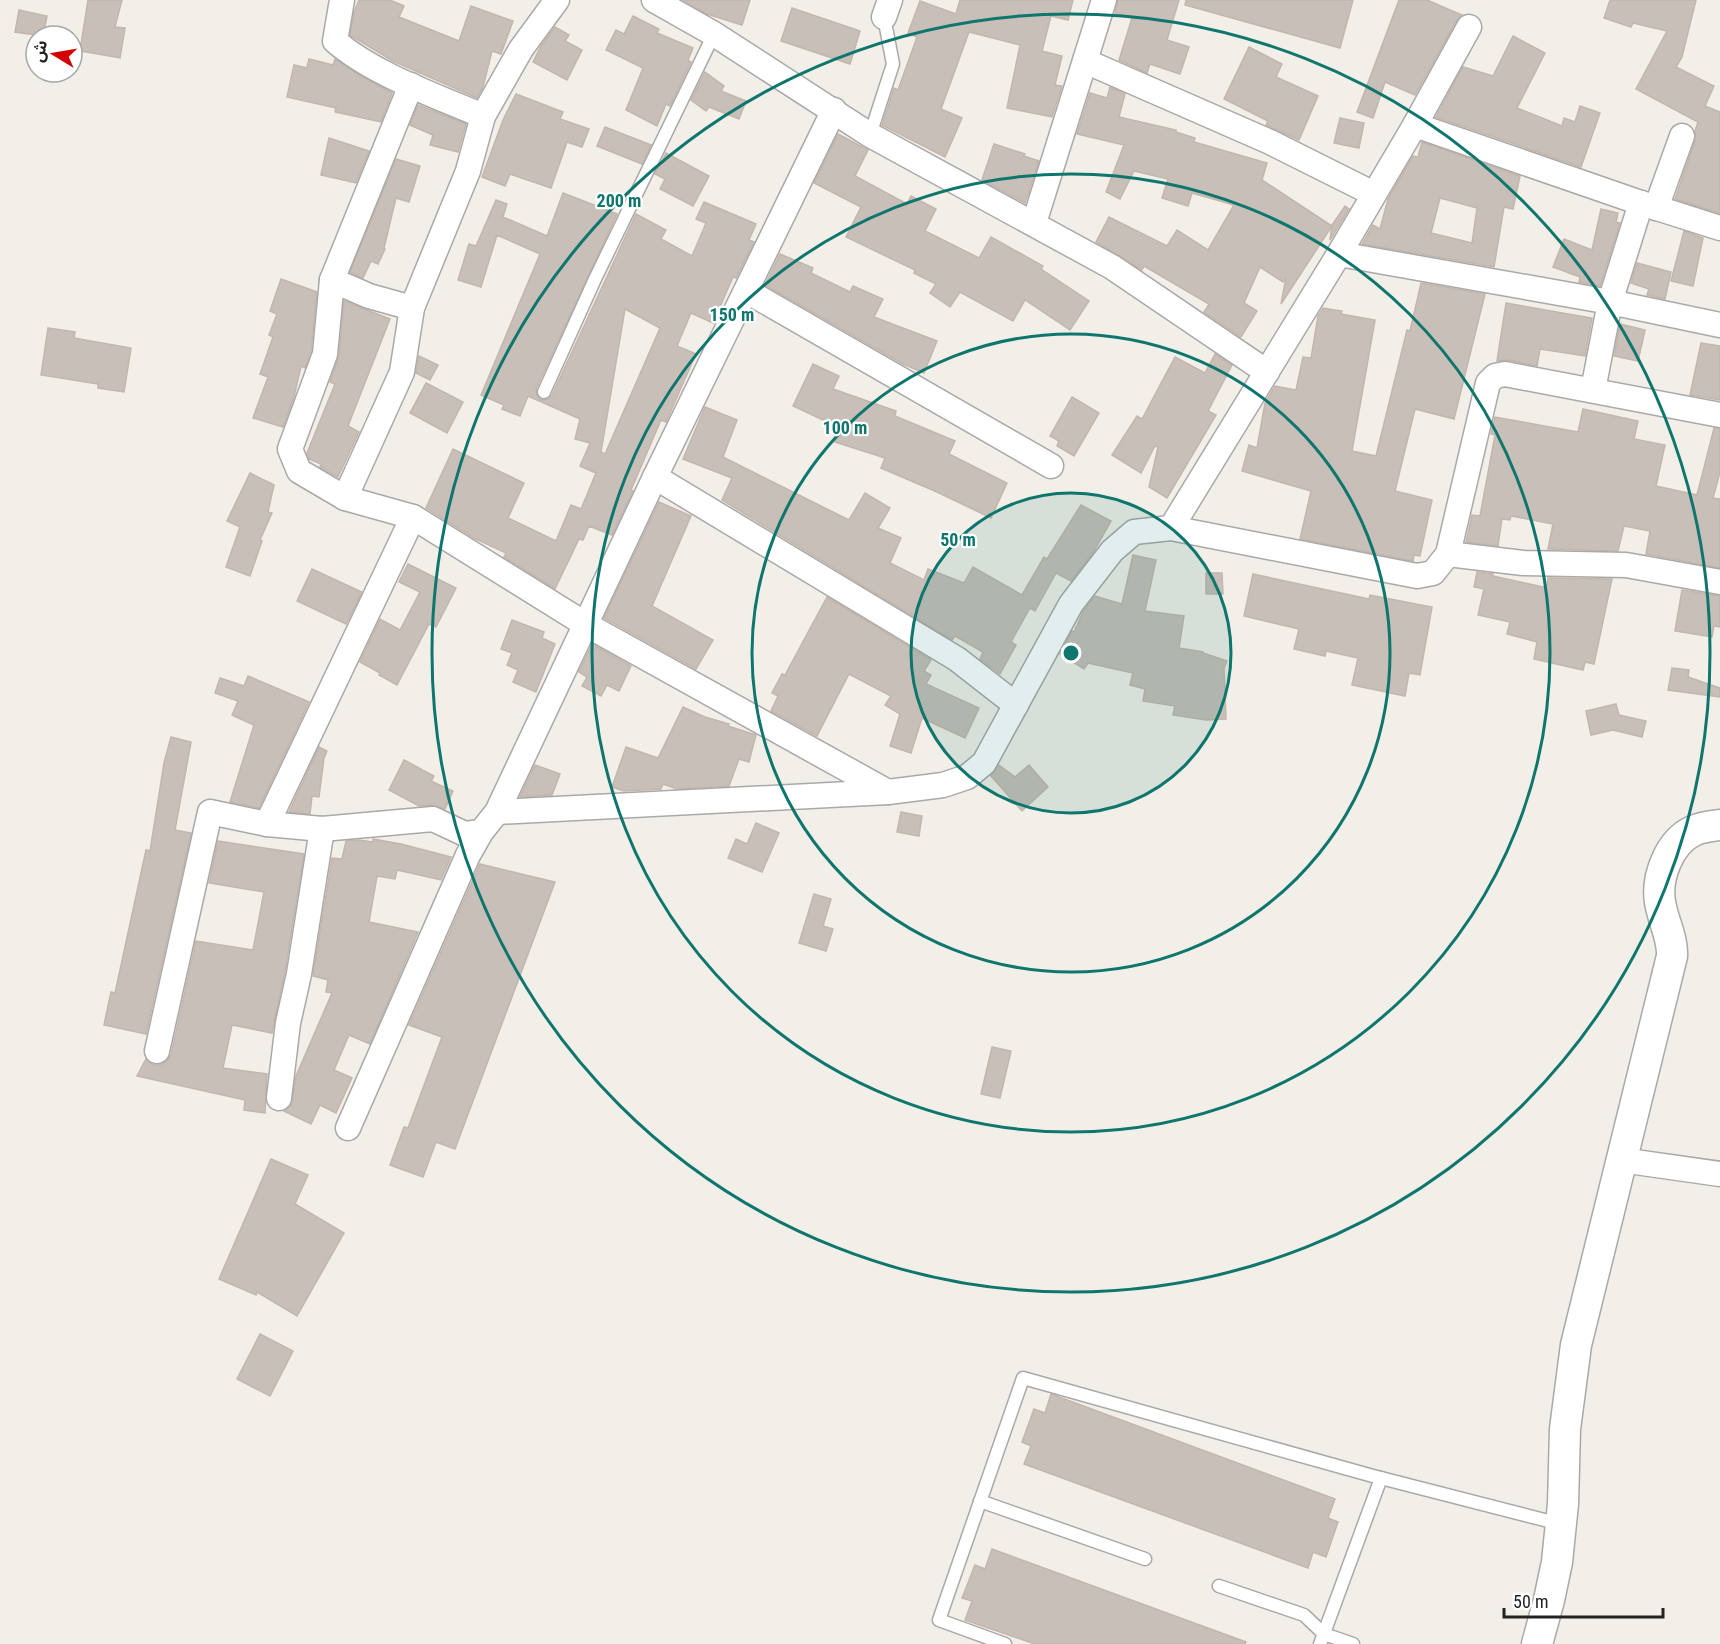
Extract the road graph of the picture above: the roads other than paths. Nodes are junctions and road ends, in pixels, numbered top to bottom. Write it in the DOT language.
graph roads {
  1 [pos="342,0"];
  2 [pos="556,0"];
  3 [pos="654,0"];
  4 [pos="1104,0"];
  5 [pos="887,8"];
  6 [pos="1469,27"];
  7 [pos="714,34"];
  8 [pos="1085,61"];
  9 [pos="411,85"];
  10 [pos="834,110"];
  11 [pos="483,116"];
  12 [pos="1415,125"];
  13 [pos="870,135"];
  14 [pos="1682,135"];
  15 [pos="1374,194"];
  16 [pos="1649,205"];
  17 [pos="1034,223"];
  18 [pos="1720,228"];
  19 [pos="1339,254"];
  20 [pos="332,280"];
  21 [pos="747,291"];
  22 [pos="1610,302"];
  23 [pos="412,308"];
  24 [pos="1720,325"];
  25 [pos="1267,372"];
  26 [pos="1593,390"];
  27 [pos="544,392"];
  28 [pos="1720,415"];
  29 [pos="1051,466"];
  30 [pos="655,477"];
  31 [pos="345,498"];
  32 [pos="413,518"];
  33 [pos="1171,528"];
  34 [pos="1448,554"];
  35 [pos="1720,582"];
  36 [pos="585,624"];
  37 [pos="1016,705"];
  38 [pos="888,792"];
  39 [pos="497,812"];
  40 [pos="267,824"];
  41 [pos="1720,825"];
  42 [pos="322,829"];
  43 [pos="481,832"];
  44 [pos="157,1051"];
  45 [pos="279,1098"];
  46 [pos="348,1128"];
  47 [pos="1621,1160"];
  48 [pos="1720,1174"];
  49 [pos="1381,1478"];
  50 [pos="980,1500"];
  51 [pos="1561,1525"];
  52 [pos="1145,1559"];
  53 [pos="1219,1586"];
  54 [pos="1322,1639"];
  55 [pos="1005,1644"];
  56 [pos="1353,1644"];
  57 [pos="1537,1644"];
  1 -- 9 [label="street"];
  2 -- 11 [label="street"];
  3 -- 7 [label="street"];
  4 -- 8 [label="street"];
  5 -- 13 [label="lane"];
  6 -- 12 [label="street"];
  7 -- 10 [label="street"];
  7 -- 27 [label="lane"];
  8 -- 15 [label="street"];
  8 -- 17 [label="street"];
  9 -- 11 [label="street"];
  9 -- 20 [label="street"];
  10 -- 13 [label="street"];
  10 -- 21 [label="street"];
  11 -- 23 [label="street"];
  12 -- 15 [label="street"];
  12 -- 16 [label="street"];
  13 -- 17 [label="street"];
  14 -- 16 [label="street"];
  15 -- 19 [label="street"];
  16 -- 18 [label="street"];
  16 -- 22 [label="street"];
  17 -- 25 [label="street"];
  19 -- 22 [label="street"];
  19 -- 25 [label="street"];
  20 -- 23 [label="street"];
  20 -- 31 [label="street"];
  21 -- 29 [label="street"];
  21 -- 30 [label="street"];
  22 -- 24 [label="street"];
  22 -- 26 [label="street"];
  23 -- 31 [label="street"];
  25 -- 33 [label="street"];
  26 -- 28 [label="street"];
  26 -- 34 [label="street"];
  30 -- 36 [label="street"];
  30 -- 37 [label="street"];
  31 -- 32 [label="street"];
  32 -- 36 [label="street"];
  32 -- 40 [label="street"];
  33 -- 34 [label="street"];
  33 -- 37 [label="street"];
  34 -- 35 [label="street"];
  36 -- 38 [label="street"];
  36 -- 39 [label="street"];
  37 -- 38 [label="street"];
  38 -- 39 [label="street"];
  39 -- 43 [label="street"];
  40 -- 42 [label="street"];
  40 -- 44 [label="street"];
  41 -- 47 [label="street"];
  42 -- 43 [label="street"];
  42 -- 45 [label="street"];
  43 -- 46 [label="street"];
  47 -- 48 [label="street"];
  47 -- 51 [label="street"];
  49 -- 50 [label="lane"];
  49 -- 51 [label="lane"];
  49 -- 54 [label="lane"];
  50 -- 52 [label="lane"];
  50 -- 55 [label="lane"];
  51 -- 57 [label="street"];
  53 -- 54 [label="lane"];
  54 -- 56 [label="lane"];
}
